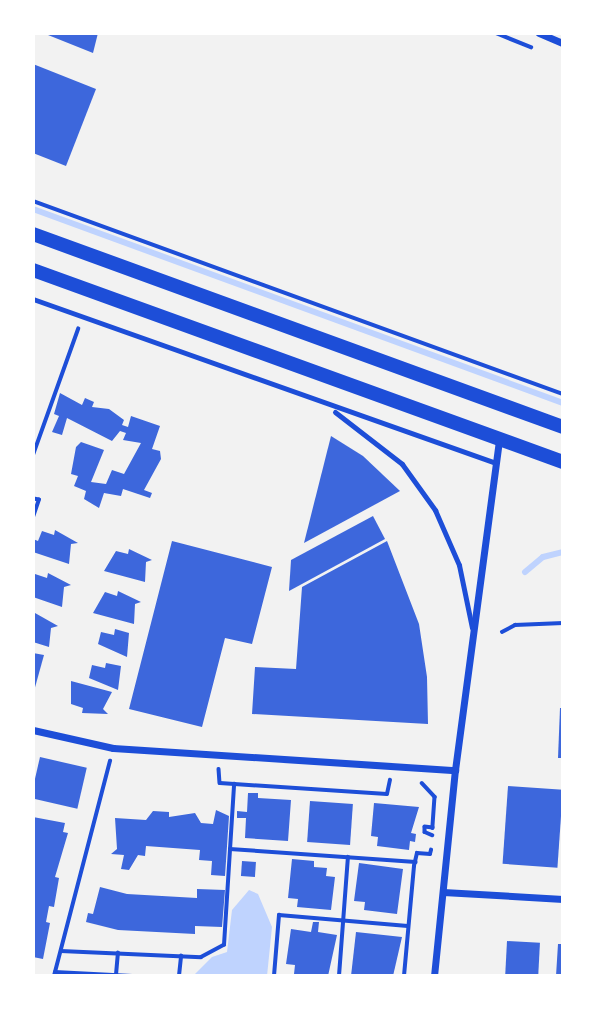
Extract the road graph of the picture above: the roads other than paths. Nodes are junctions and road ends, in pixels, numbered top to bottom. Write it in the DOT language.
graph roads {
  1 [pos="539,33"];
  2 [pos="563,43"];
  3 [pos="33,234"];
  4 [pos="33,270"];
  5 [pos="33,299"];
  6 [pos="326,406"];
  7 [pos="563,427"];
  8 [pos="499,439"];
  9 [pos="495,463"];
  10 [pos="563,463"];
  11 [pos="473,635"];
  12 [pos="33,730"];
  13 [pos="456,770"];
  14 [pos="443,892"];
  15 [pos="563,899"];
  16 [pos="434,976"];
  1 -- 2 [label="street"];
  3 -- 7 [label="main road"];
  4 -- 8 [label="main road"];
  5 -- 6 [label="lane"];
  6 -- 9 [label="lane"];
  6 -- 11 [label="lane"];
  8 -- 9 [label="street"];
  8 -- 10 [label="main road"];
  9 -- 11 [label="street"];
  11 -- 13 [label="street"];
  12 -- 13 [label="street"];
  13 -- 14 [label="street"];
  14 -- 15 [label="street"];
  14 -- 16 [label="street"];
}
